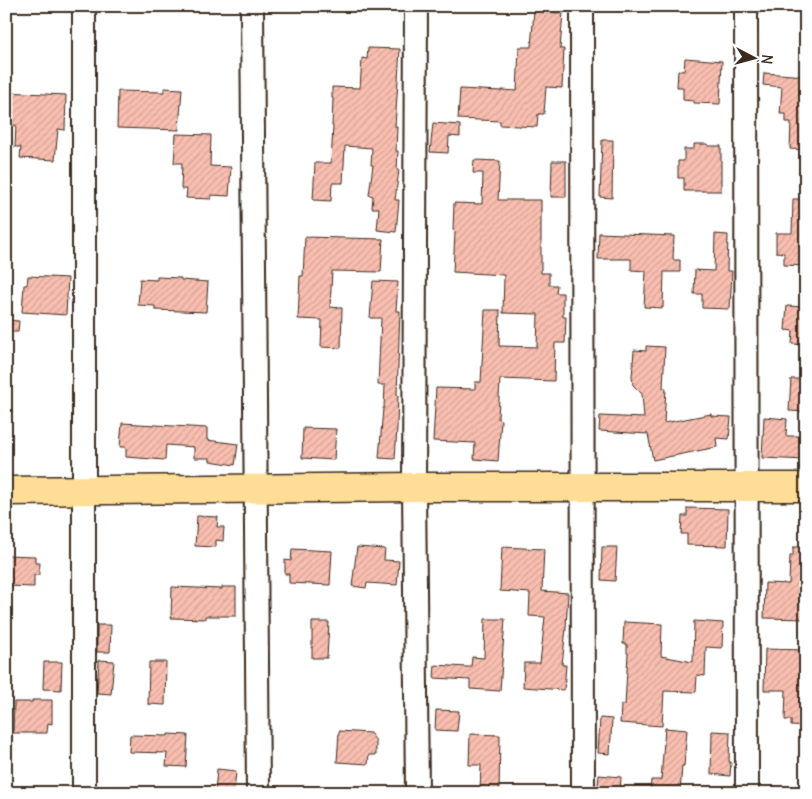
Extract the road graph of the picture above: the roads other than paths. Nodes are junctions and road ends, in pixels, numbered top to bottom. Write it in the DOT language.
graph roads {
  1 [pos="84,6"];
  2 [pos="252,6"];
  3 [pos="416,6"];
  4 [pos="582,6"];
  5 [pos="746,6"];
  6 [pos="414,487"];
  7 [pos="583,487"];
  8 [pos="747,487"];
  9 [pos="806,487"];
  10 [pos="256,489"];
  11 [pos="83,490"];
  12 [pos="6,491"];
  13 [pos="84,793"];
  14 [pos="258,793"];
  15 [pos="416,793"];
  16 [pos="583,793"];
  17 [pos="747,793"];
  1 -- 11 [label="street"];
  2 -- 10 [label="street"];
  3 -- 6 [label="street"];
  4 -- 7 [label="street"];
  5 -- 8 [label="street"];
  6 -- 7 [label="main road"];
  6 -- 10 [label="main road"];
  6 -- 15 [label="street"];
  7 -- 8 [label="main road"];
  7 -- 16 [label="street"];
  8 -- 9 [label="main road"];
  8 -- 17 [label="street"];
  10 -- 11 [label="main road"];
  10 -- 14 [label="street"];
  11 -- 12 [label="main road"];
  11 -- 13 [label="street"];
}
